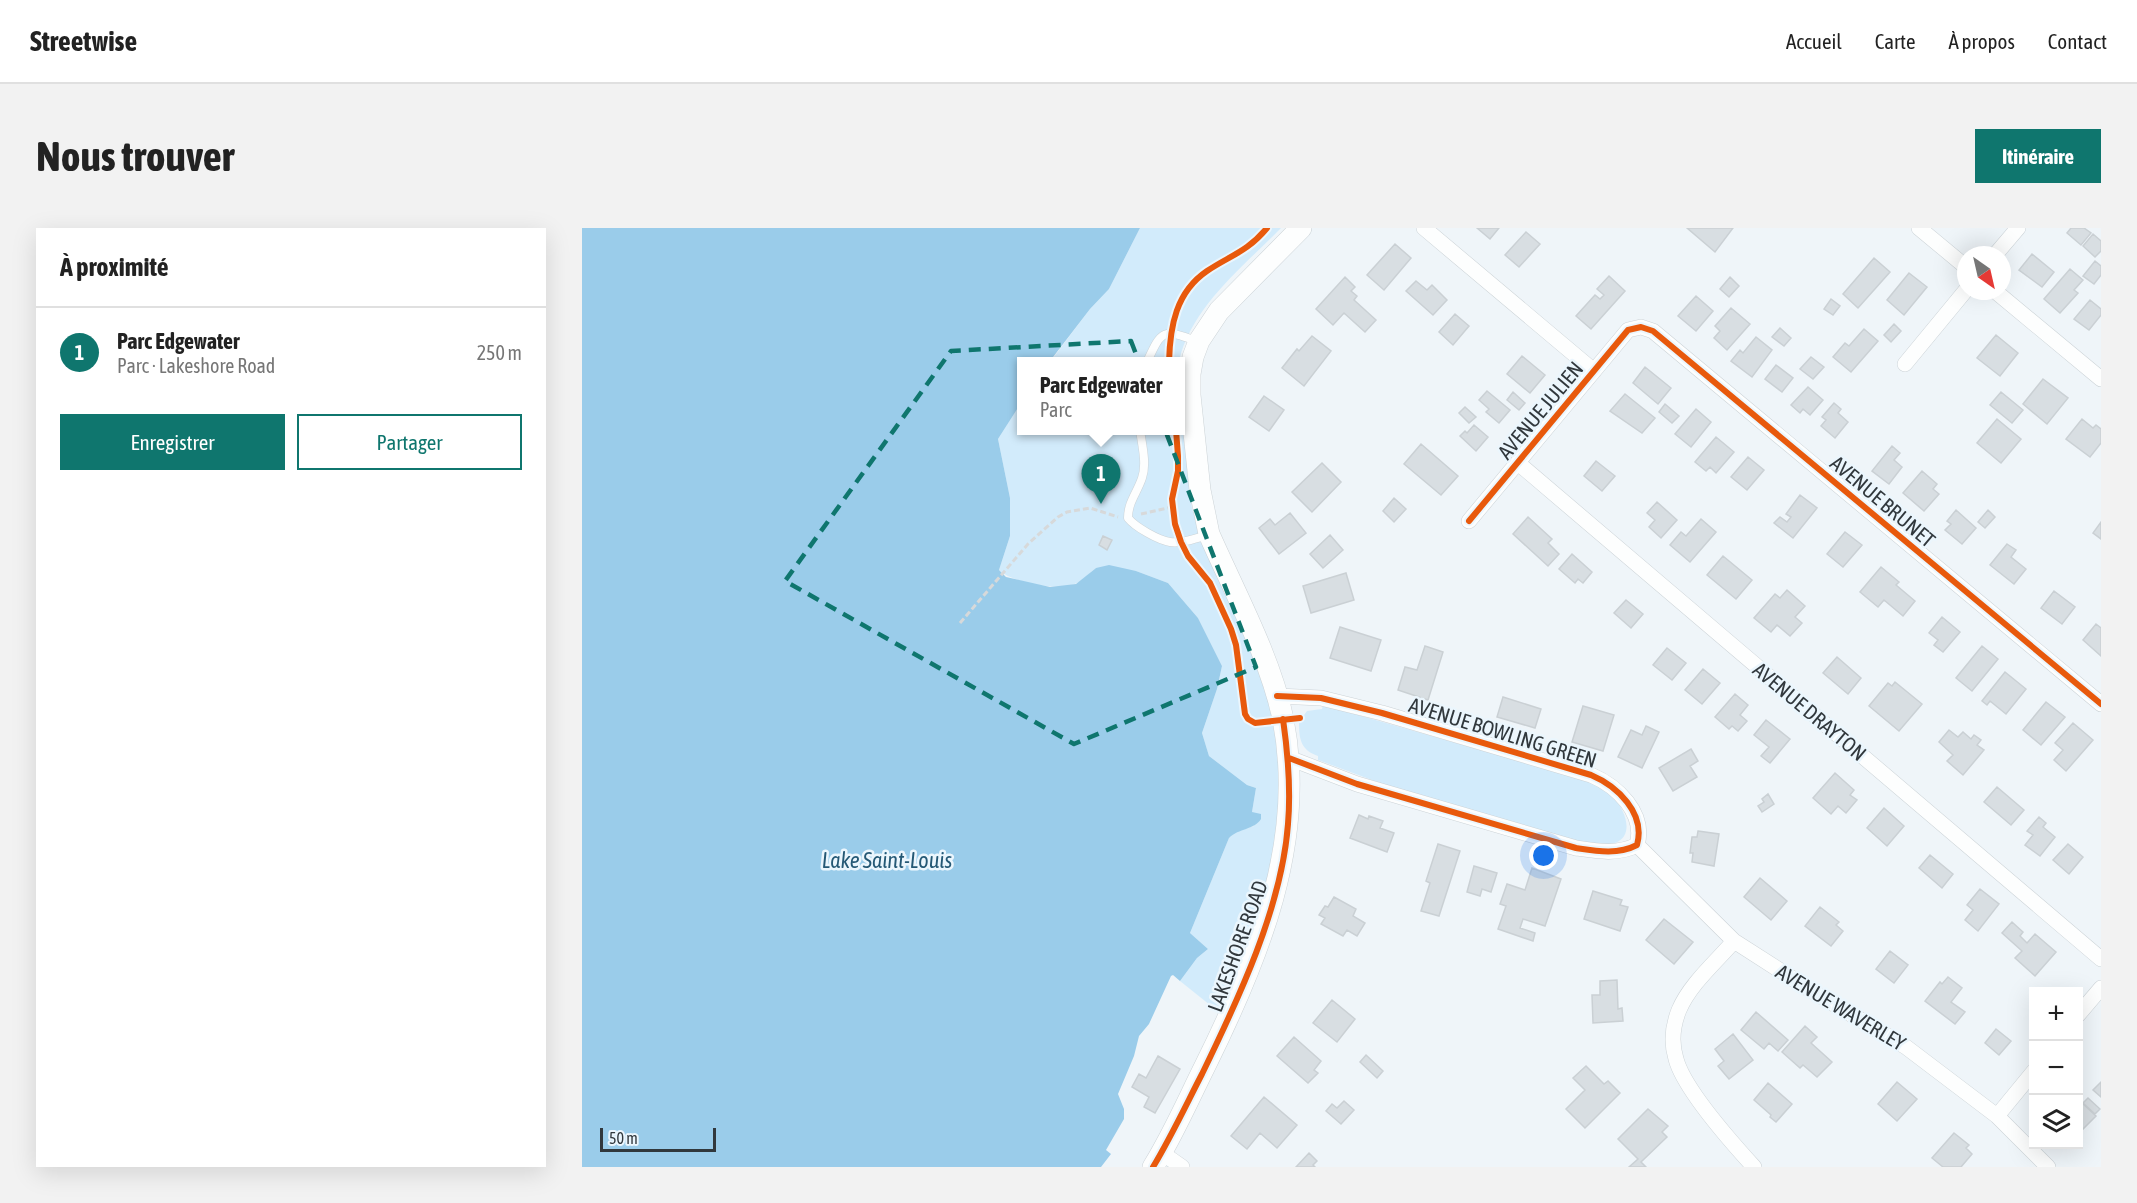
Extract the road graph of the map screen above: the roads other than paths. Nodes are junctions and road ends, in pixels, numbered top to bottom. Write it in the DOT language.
graph roads {
  1 [pos="1301,228"];
  2 [pos="1424,228"];
  3 [pos="1919,228"];
  4 [pos="2018,228"];
  5 [pos="2003,246"];
  6 [pos="1957,260"];
  7 [pos="1958,300"];
  8 [pos="2006,300"];
  9 [pos="1641,327"];
  10 [pos="1198,341"];
  11 [pos="1149,357"];
  12 [pos="1905,364"];
  13 [pos="1594,371"];
  14 [pos="2101,379"];
  15 [pos="1141,435"];
  16 [pos="1518,463"];
  17 [pos="1469,521"];
  18 [pos="1209,534"];
  19 [pos="1277,696"];
  20 [pos="2101,704"];
  21 [pos="1289,758"];
  22 [pos="1636,845"];
  23 [pos="1734,941"];
  24 [pos="2101,959"];
  25 [pos="2101,988"];
  26 [pos="2083,1010"];
  27 [pos="2029,1077"];
  28 [pos="1997,1116"];
  29 [pos="1157,1160"];
  30 [pos="1182,1167"];
  31 [pos="1754,1167"];
  32 [pos="2048,1167"];
  1 -- 10 [label="street, LAKESHORE ROAD"];
  2 -- 13 [label="street"];
  3 -- 6 [label="street"];
  4 -- 5 [label="street"];
  7 -- 12 [label="street"];
  8 -- 14 [label="street"];
  9 -- 13 [label="street, AVENUE JULIEN"];
  9 -- 20 [label="street, AVENUE BRUNET"];
  10 -- 11 [label="lane"];
  10 -- 18 [label="street, LAKESHORE ROAD"];
  13 -- 16 [label="street, AVENUE JULIEN"];
  15 -- 18 [label="lane"];
  16 -- 17 [label="street, AVENUE JULIEN"];
  16 -- 24 [label="street, AVENUE DRAYTON"];
  18 -- 19 [label="street, LAKESHORE ROAD"];
  19 -- 21 [label="street, LAKESHORE ROAD"];
  19 -- 22 [label="street, AVENUE BOWLING GREEN"];
  21 -- 22 [label="street"];
  21 -- 29 [label="street, LAKESHORE ROAD"];
  22 -- 23 [label="street, AVENUE WAVERLEY"];
  23 -- 28 [label="street, AVENUE WAVERLEY"];
  23 -- 31 [label="street"];
  25 -- 26 [label="street"];
  27 -- 28 [label="street"];
  28 -- 32 [label="street, AVENUE WAVERLEY"];
  29 -- 30 [label="street"];
}
